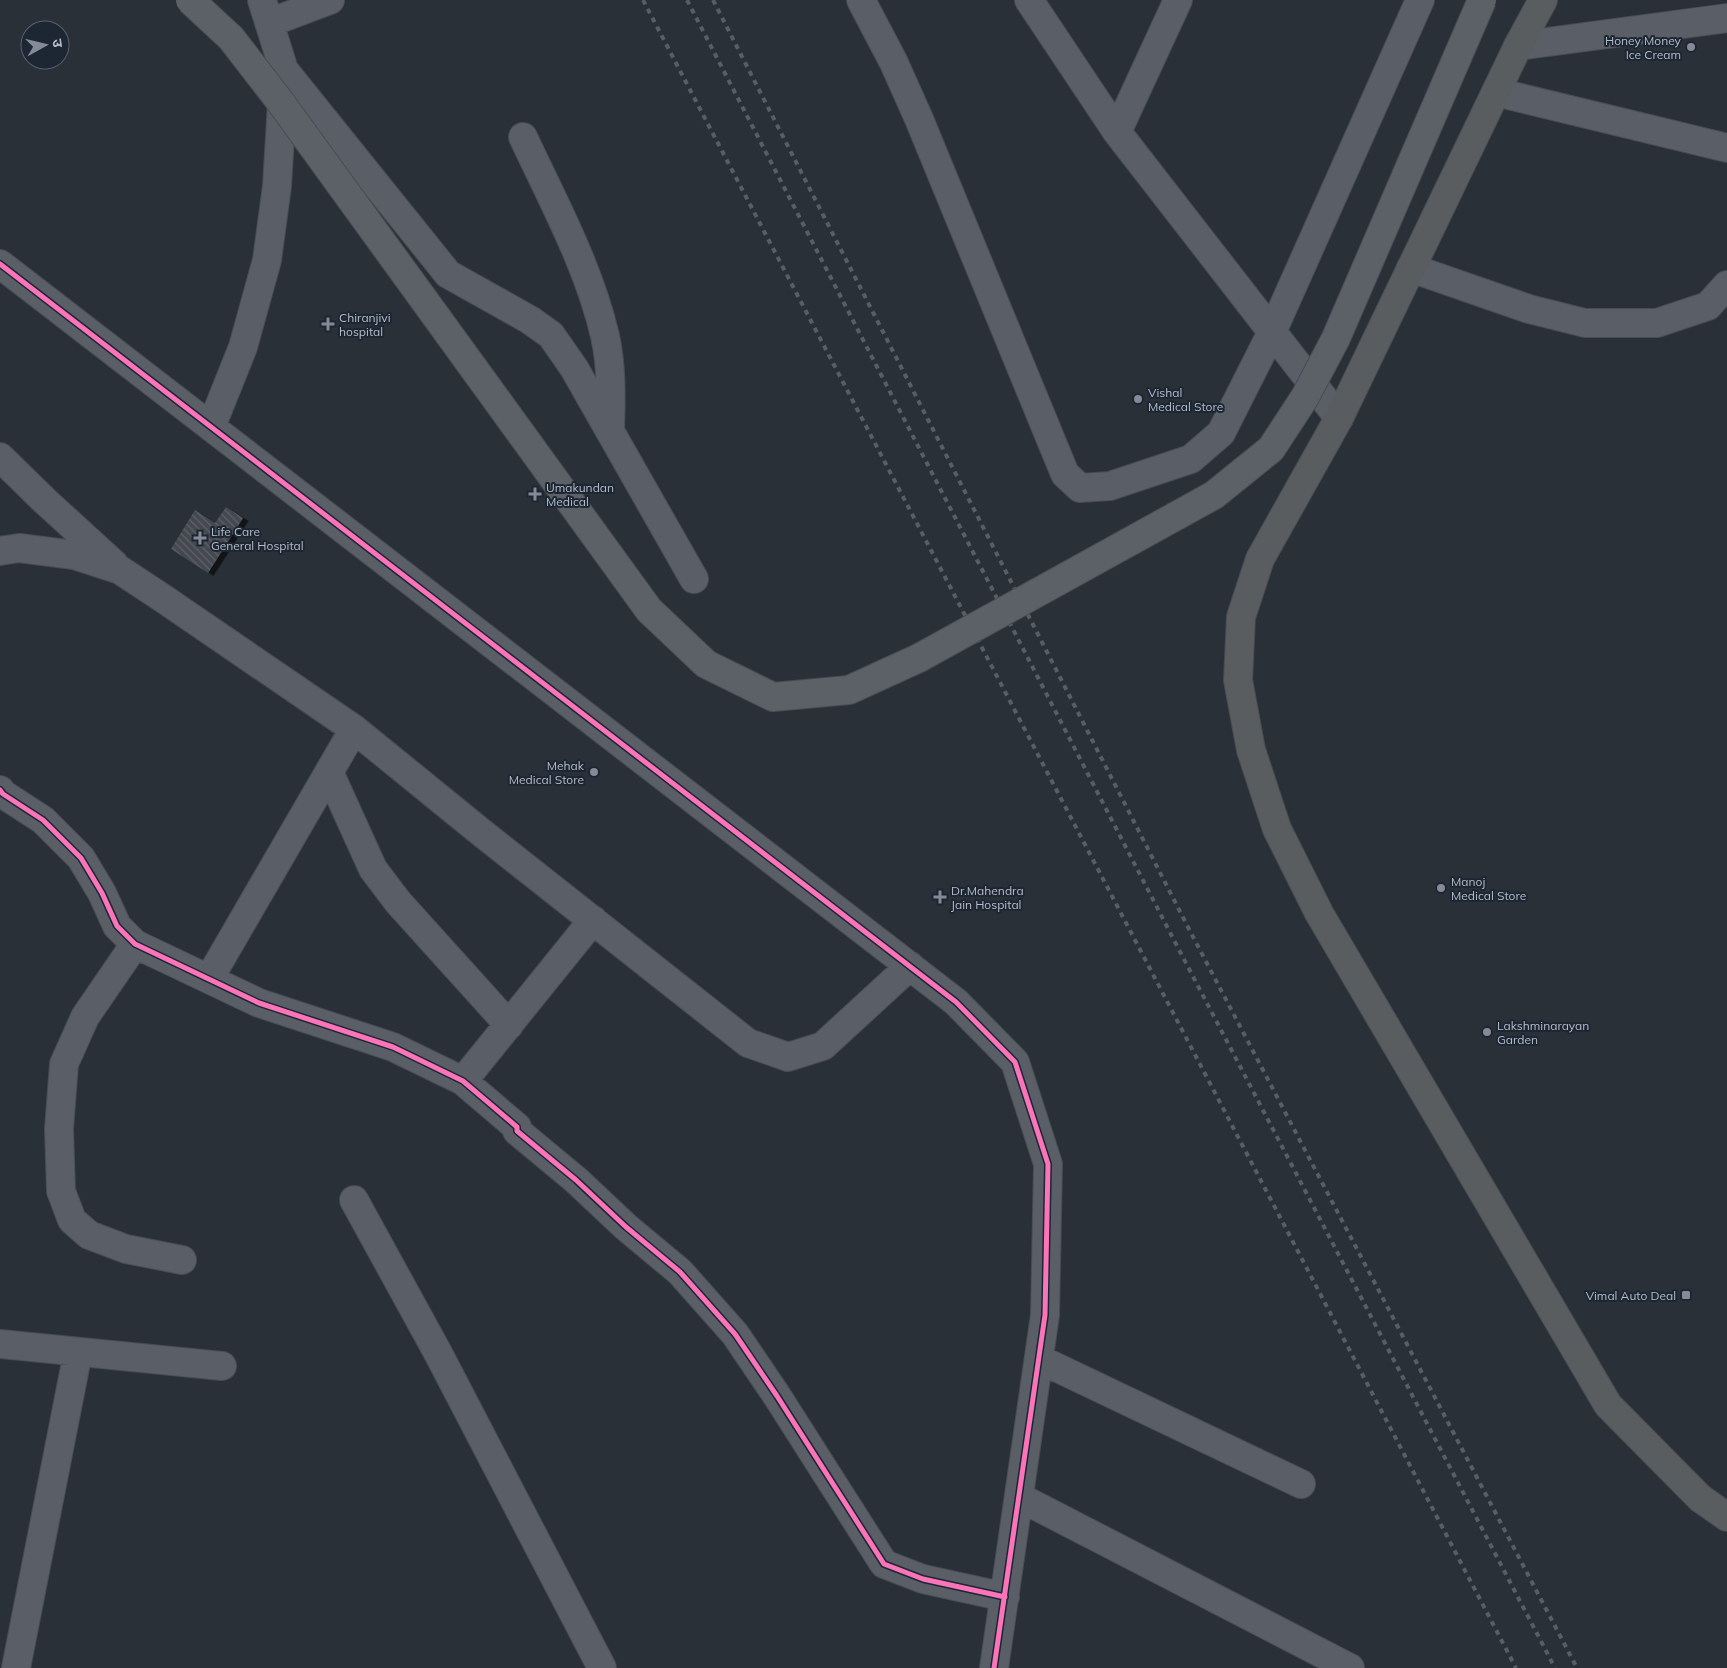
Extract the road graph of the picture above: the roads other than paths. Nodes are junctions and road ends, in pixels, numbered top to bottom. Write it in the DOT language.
graph roads {
  1 [pos="190,0"];
  2 [pos="330,0"];
  3 [pos="861,0"];
  4 [pos="1030,0"];
  5 [pos="1178,0"];
  6 [pos="1420,0"];
  7 [pos="1482,0"];
  8 [pos="1543,0"];
  9 [pos="266,11"];
  10 [pos="1727,18"];
  11 [pos="1518,46"];
  12 [pos="284,70"];
  13 [pos="1496,92"];
  14 [pos="1117,132"];
  15 [pos="523,137"];
  16 [pos="1727,148"];
  17 [pos="0,264"];
  18 [pos="1411,268"];
  19 [pos="1727,285"];
  20 [pos="1272,332"];
  21 [pos="1339,418"];
  22 [pos="210,427"];
  23 [pos="610,432"];
  24 [pos="0,457"];
  25 [pos="0,552"];
  26 [pos="120,570"];
  27 [pos="694,579"];
  28 [pos="354,730"];
  29 [pos="329,772"];
  30 [pos="0,790"];
  31 [pos="593,920"];
  32 [pos="135,944"];
  33 [pos="910,966"];
  34 [pos="209,979"];
  35 [pos="509,1025"];
  36 [pos="463,1081"];
  37 [pos="354,1200"];
  38 [pos="182,1260"];
  39 [pos="0,1344"];
  40 [pos="78,1352"];
  41 [pos="1039,1359"];
  42 [pos="222,1366"];
  43 [pos="1301,1484"];
  44 [pos="1019,1497"];
  45 [pos="1727,1517"];
  46 [pos="1005,1597"];
  47 [pos="16,1668"];
  48 [pos="602,1668"];
  49 [pos="994,1668"];
  50 [pos="1350,1668"];
  1 -- 7 [label="main road, bridge"];
  2 -- 9 [label="street"];
  3 -- 20 [label="street"];
  4 -- 14 [label="street"];
  5 -- 14 [label="street"];
  6 -- 20 [label="street"];
  8 -- 11 [label="highway"];
  9 -- 12 [label="street"];
  10 -- 11 [label="street"];
  11 -- 13 [label="highway"];
  12 -- 22 [label="street"];
  12 -- 23 [label="street"];
  13 -- 16 [label="street"];
  13 -- 18 [label="highway"];
  14 -- 20 [label="street"];
  15 -- 23 [label="street"];
  17 -- 22 [label="street"];
  18 -- 19 [label="street"];
  18 -- 21 [label="highway"];
  20 -- 21 [label="street"];
  21 -- 45 [label="highway"];
  22 -- 33 [label="street"];
  23 -- 27 [label="street"];
  24 -- 26 [label="street"];
  25 -- 26 [label="street"];
  26 -- 28 [label="street"];
  28 -- 29 [label="street"];
  28 -- 31 [label="street"];
  29 -- 34 [label="street"];
  29 -- 35 [label="street"];
  30 -- 32 [label="street"];
  31 -- 33 [label="street"];
  31 -- 35 [label="street"];
  32 -- 34 [label="street"];
  32 -- 38 [label="street"];
  33 -- 41 [label="street"];
  34 -- 36 [label="street"];
  35 -- 36 [label="street"];
  36 -- 46 [label="street"];
  37 -- 48 [label="street"];
  39 -- 40 [label="street"];
  40 -- 42 [label="street"];
  40 -- 47 [label="street"];
  41 -- 43 [label="street"];
  41 -- 44 [label="street"];
  44 -- 46 [label="street"];
  44 -- 50 [label="street"];
  46 -- 49 [label="street"];
}
